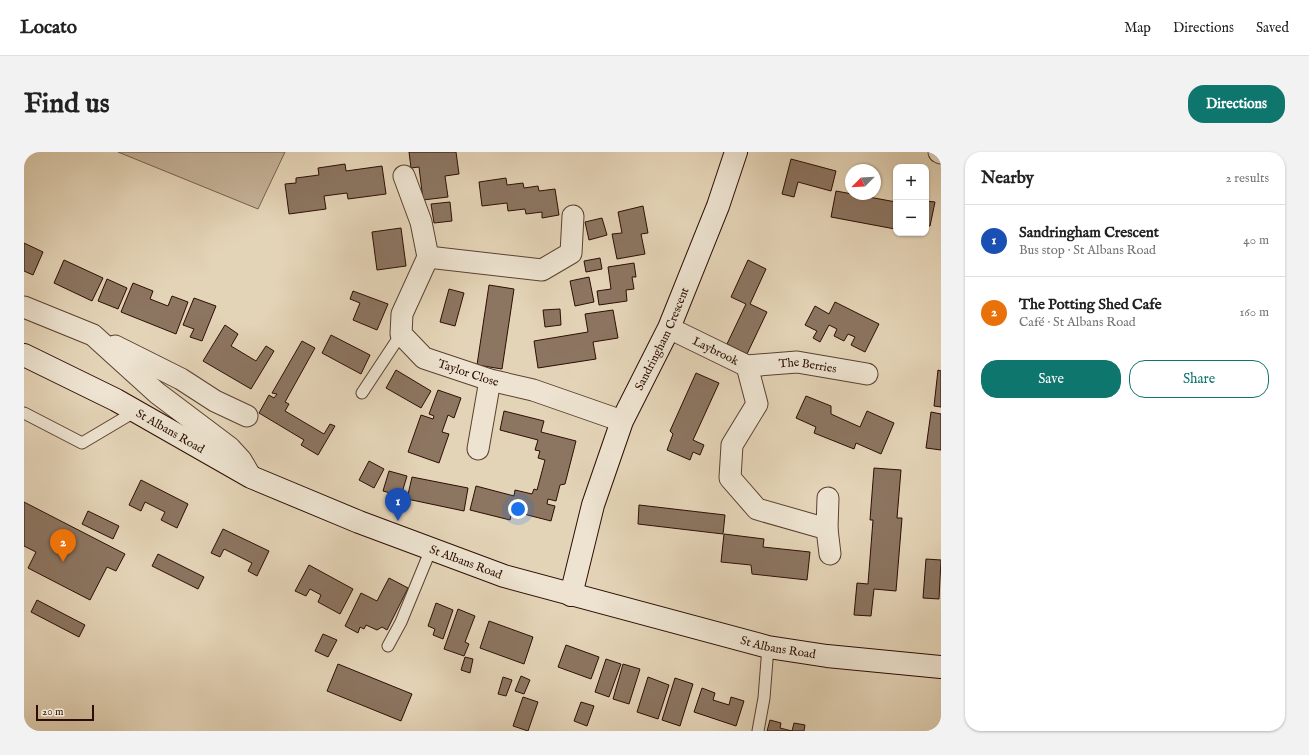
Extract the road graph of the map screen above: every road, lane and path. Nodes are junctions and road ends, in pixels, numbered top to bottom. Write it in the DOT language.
graph roads {
  1 [pos="736,152"];
  2 [pos="404,176"];
  3 [pos="573,216"];
  4 [pos="428,257"];
  5 [pos="24,307"];
  6 [pos="669,328"];
  7 [pos="401,334"];
  8 [pos="93,335"];
  9 [pos="24,356"];
  10 [pos="747,366"];
  11 [pos="867,374"];
  12 [pos="490,380"];
  13 [pos="362,393"];
  14 [pos="136,411"];
  15 [pos="24,413"];
  16 [pos="247,416"];
  17 [pos="622,421"];
  18 [pos="478,449"];
  19 [pos="251,477"];
  20 [pos="828,498"];
  21 [pos="827,529"];
  22 [pos="431,549"];
  23 [pos="830,554"];
  24 [pos="571,595"];
  25 [pos="388,646"];
  26 [pos="768,646"];
  27 [pos="941,668"];
  28 [pos="758,731"];
  1 -- 6 [label="main road, Sandringham Crescent"];
  2 -- 4 [label="street"];
  3 -- 4 [label="street"];
  4 -- 7 [label="street"];
  5 -- 8 [label="street"];
  6 -- 10 [label="street, Laybrook"];
  6 -- 17 [label="main road, Sandringham Crescent"];
  7 -- 12 [label="street, Taylor Close"];
  7 -- 13 [label="lane"];
  8 -- 16 [label="street"];
  8 -- 19 [label="street"];
  9 -- 14 [label="main road, St Albans Road"];
  10 -- 11 [label="street, The Berries"];
  10 -- 21 [label="street, Laybrook"];
  12 -- 17 [label="street, Taylor Close"];
  12 -- 18 [label="street"];
  14 -- 15 [label="lane"];
  14 -- 19 [label="main road, St Albans Road"];
  17 -- 24 [label="main road, Sandringham Crescent"];
  19 -- 22 [label="main road, St Albans Road"];
  20 -- 21 [label="street"];
  21 -- 23 [label="street"];
  22 -- 24 [label="main road, St Albans Road"];
  22 -- 25 [label="lane"];
  24 -- 26 [label="main road, St Albans Road"];
  26 -- 27 [label="main road, St Albans Road"];
  26 -- 28 [label="lane"];
}
